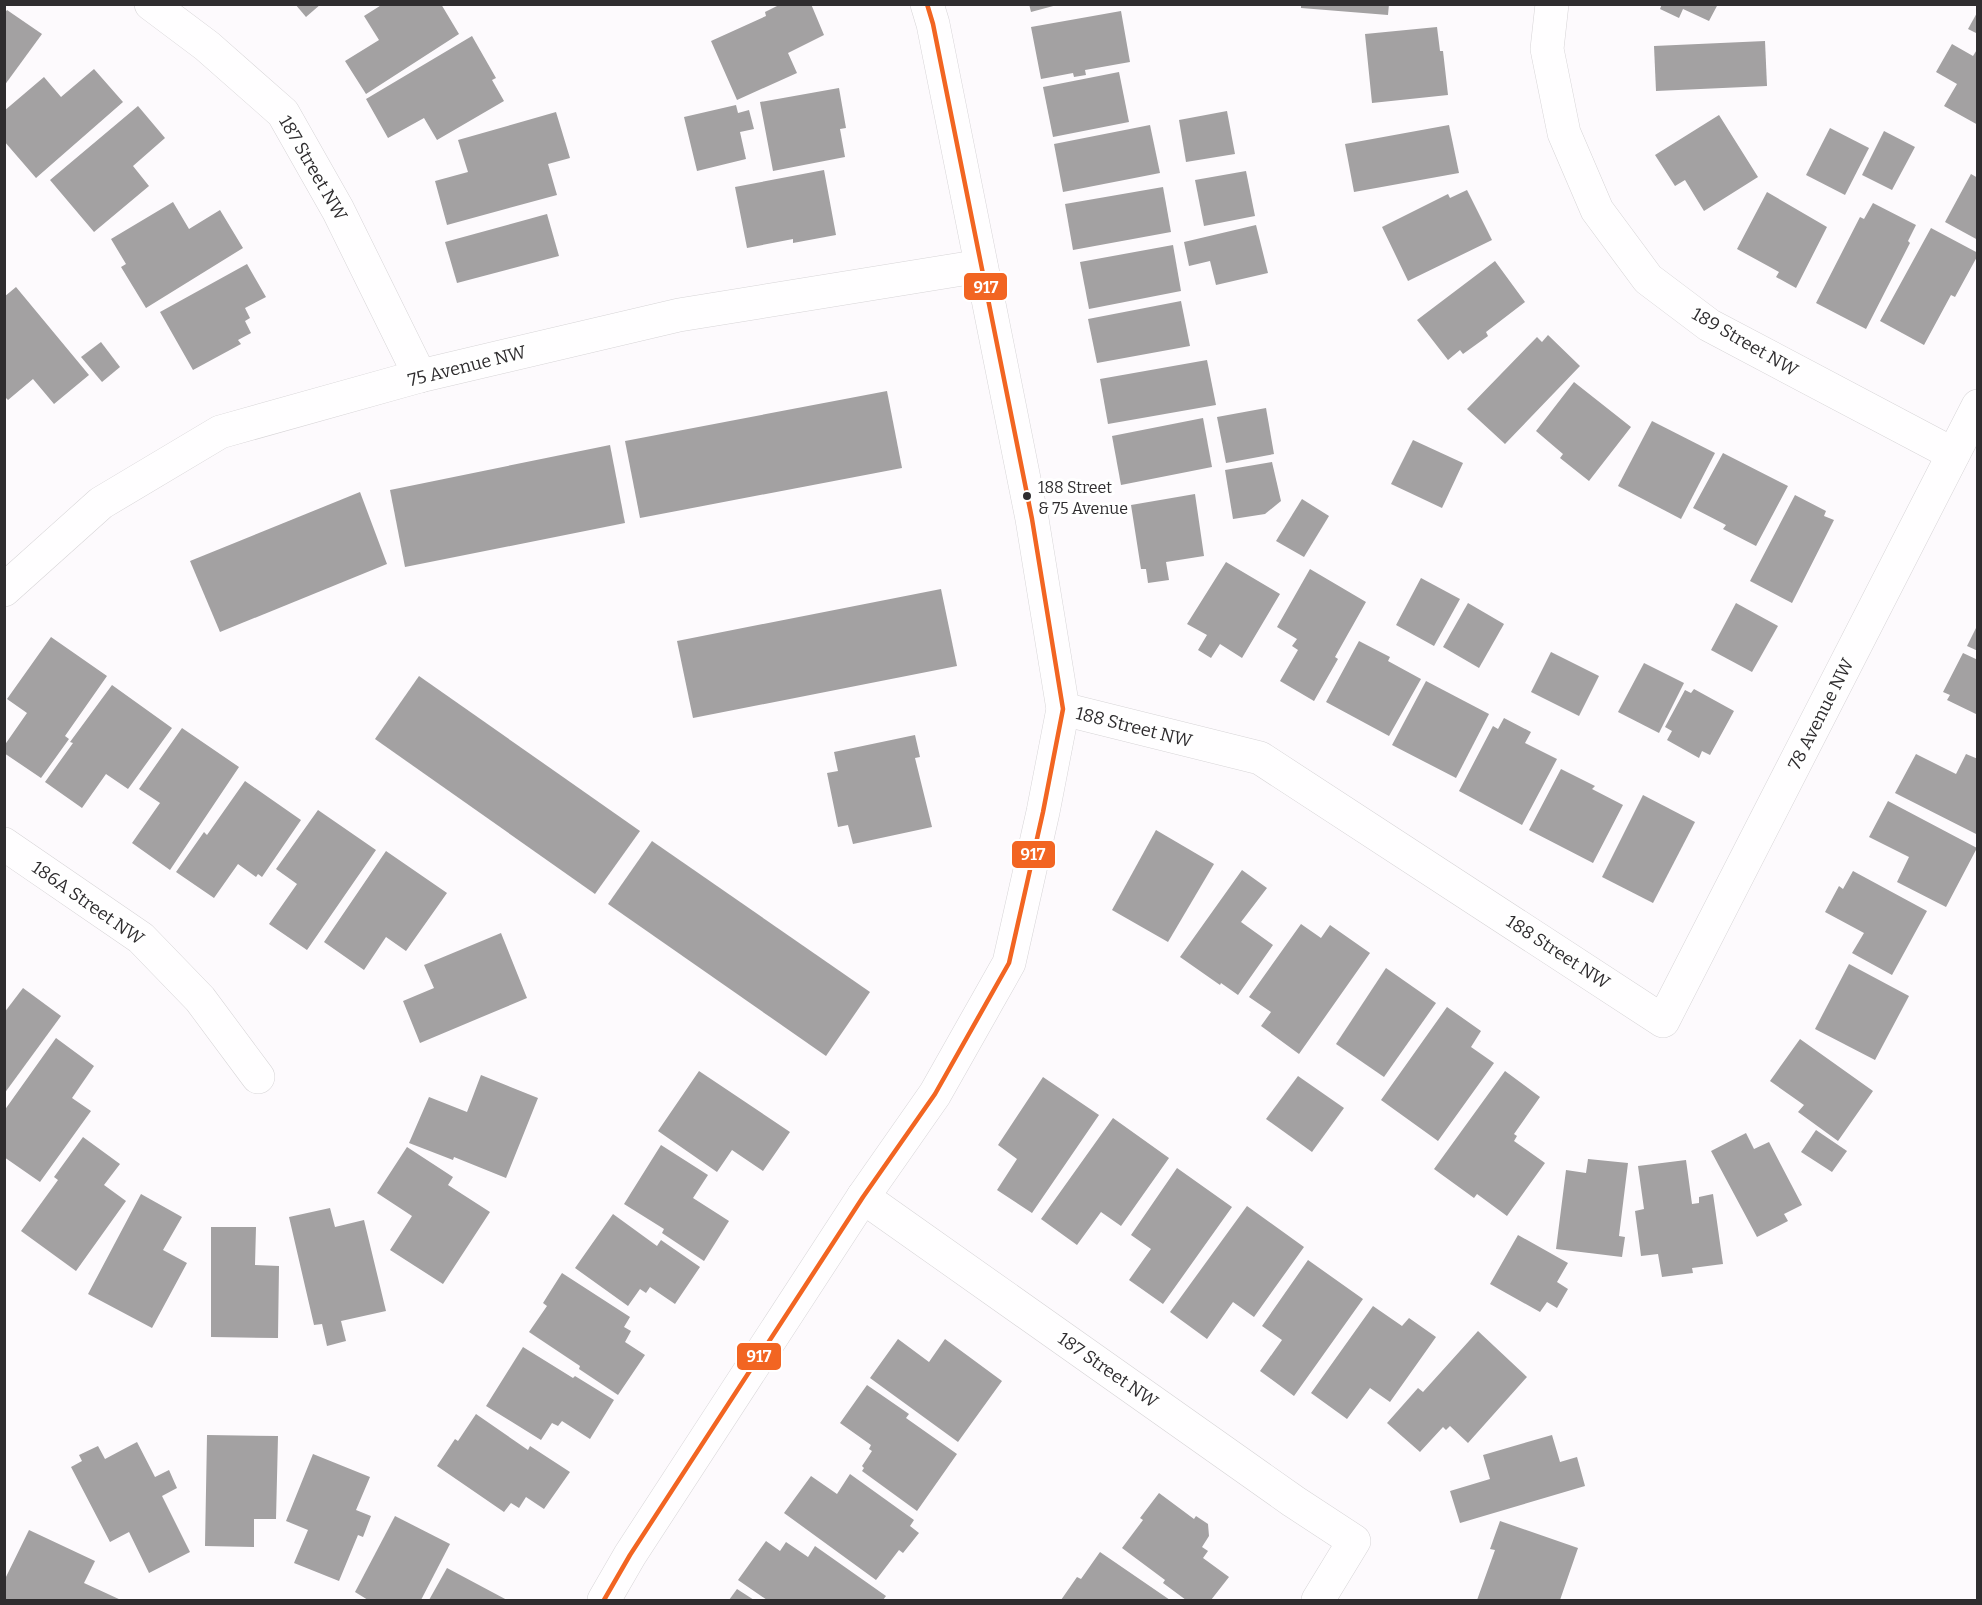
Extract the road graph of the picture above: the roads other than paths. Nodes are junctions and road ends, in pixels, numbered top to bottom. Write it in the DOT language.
graph roads {
  1 [pos="151,4"];
  2 [pos="927,4"];
  3 [pos="1552,4"];
  4 [pos="981,266"];
  5 [pos="420,376"];
  6 [pos="1977,406"];
  7 [pos="1953,454"];
  8 [pos="4,590"];
  9 [pos="1063,709"];
  10 [pos="4,844"];
  11 [pos="1663,1021"];
  12 [pos="258,1077"];
  13 [pos="863,1197"];
  14 [pos="604,1600"];
  15 [pos="1318,1600"];
  1 -- 5 [label="street, 187 Street NW"];
  2 -- 4 [label="street, 188 Street NW"];
  3 -- 7 [label="street, 189 Street NW"];
  4 -- 5 [label="street, 75 Avenue NW"];
  4 -- 9 [label="street, 188 Street NW"];
  5 -- 8 [label="street, 75 Avenue NW"];
  6 -- 7 [label="street, 78 Avenue NW"];
  7 -- 11 [label="street, 78 Avenue NW"];
  9 -- 11 [label="street, 188 Street NW"];
  9 -- 13 [label="street"];
  10 -- 12 [label="street, 186A Street NW"];
  13 -- 14 [label="street"];
  13 -- 15 [label="street, 187 Street NW"];
}
